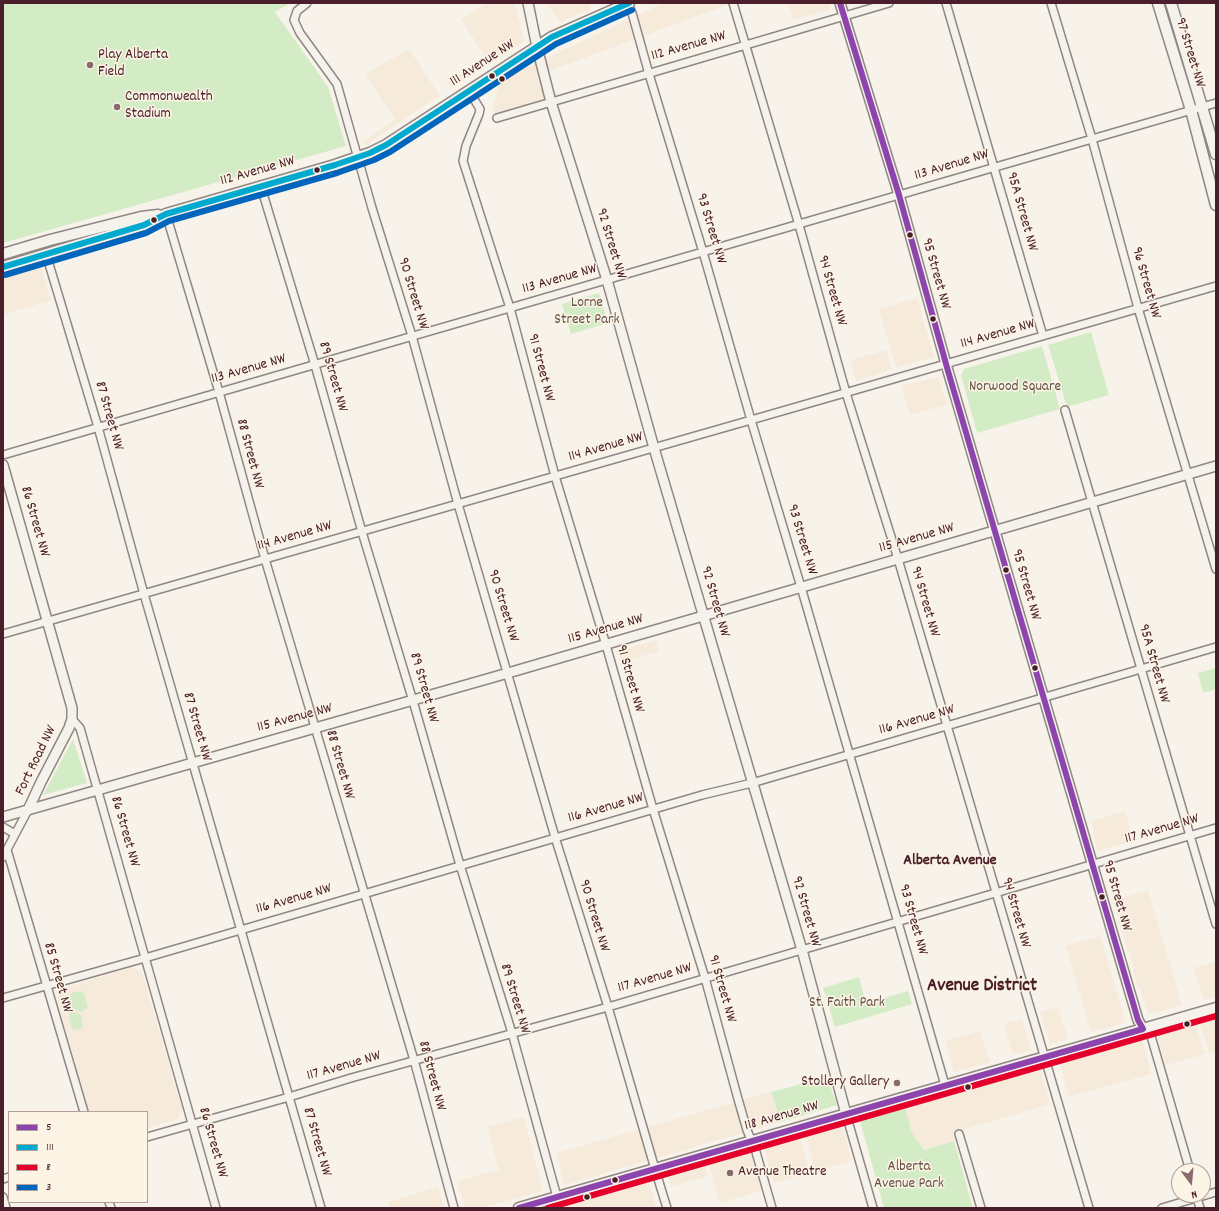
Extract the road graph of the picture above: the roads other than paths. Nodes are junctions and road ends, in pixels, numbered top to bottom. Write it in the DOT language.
graph roads {
  1 [pos="306,3"];
  2 [pos="528,3"];
  3 [pos="628,3"];
  4 [pos="733,3"];
  5 [pos="840,3"];
  6 [pos="888,3"];
  7 [pos="946,3"];
  8 [pos="1051,3"];
  9 [pos="1158,3"];
  10 [pos="1171,3"];
  11 [pos="844,16"];
  12 [pos="745,46"];
  13 [pos="537,47"];
  14 [pos="649,74"];
  15 [pos="469,91"];
  16 [pos="551,102"];
  17 [pos="1216,103"];
  18 [pos="1203,107"];
  19 [pos="1191,110"];
  20 [pos="497,118"];
  21 [pos="1092,139"];
  22 [pos="1216,154"];
  23 [pos="358,158"];
  24 [pos="995,167"];
  25 [pos="261,187"];
  26 [pos="899,196"];
  27 [pos="1216,204"];
  28 [pos="166,214"];
  29 [pos="799,225"];
  30 [pos="703,252"];
  31 [pos="3,254"];
  32 [pos="46,254"];
  33 [pos="3,267"];
  34 [pos="607,280"];
  35 [pos="1216,286"];
  36 [pos="510,308"];
  37 [pos="1138,308"];
  38 [pos="412,336"];
  39 [pos="1044,336"];
  40 [pos="315,364"];
  41 [pos="946,364"];
  42 [pos="218,392"];
  43 [pos="846,393"];
  44 [pos="1065,410"];
  45 [pos="751,420"];
  46 [pos="98,427"];
  47 [pos="654,448"];
  48 [pos="3,454"];
  49 [pos="3,465"];
  50 [pos="1216,466"];
  51 [pos="1188,474"];
  52 [pos="555,476"];
  53 [pos="1092,502"];
  54 [pos="458,504"];
  55 [pos="995,531"];
  56 [pos="362,532"];
  57 [pos="898,559"];
  58 [pos="265,560"];
  59 [pos="1216,569"];
  60 [pos="801,587"];
  61 [pos="144,594"];
  62 [pos="704,616"];
  63 [pos="47,622"];
  64 [pos="3,634"];
  65 [pos="606,645"];
  66 [pos="1216,648"];
  67 [pos="1141,669"];
  68 [pos="508,674"];
  69 [pos="1044,698"];
  70 [pos="413,701"];
  71 [pos="72,719"];
  72 [pos="947,726"];
  73 [pos="315,728"];
  74 [pos="850,754"];
  75 [pos="193,762"];
  76 [pos="752,783"];
  77 [pos="97,790"];
  78 [pos="653,809"];
  79 [pos="28,810"];
  80 [pos="3,817"];
  81 [pos="3,827"];
  82 [pos="1216,828"];
  83 [pos="15,834"];
  84 [pos="1190,836"];
  85 [pos="556,837"];
  86 [pos="7,850"];
  87 [pos="3,857"];
  88 [pos="1093,864"];
  89 [pos="460,865"];
  90 [pos="996,892"];
  91 [pos="364,893"];
  92 [pos="898,921"];
  93 [pos="1216,924"];
  94 [pos="240,929"];
  95 [pos="802,950"];
  96 [pos="145,958"];
  97 [pos="705,978"];
  98 [pos="46,985"];
  99 [pos="3,998"];
  100 [pos="608,1007"];
  101 [pos="1216,1008"];
  102 [pos="1143,1029"];
  103 [pos="512,1033"];
  104 [pos="1045,1057"];
  105 [pos="414,1060"];
  106 [pos="945,1085"];
  107 [pos="289,1097"];
  108 [pos="84,1111"];
  109 [pos="846,1114"];
  110 [pos="192,1124"];
  111 [pos="959,1134"];
  112 [pos="148,1137"];
  113 [pos="751,1141"];
  114 [pos="1188,1163"];
  115 [pos="654,1169"];
  116 [pos="3,1197"];
  117 [pos="557,1197"];
  118 [pos="1177,1203"];
  119 [pos="540,1205"];
  120 [pos="6,1208"];
  121 [pos="216,1208"];
  122 [pos="321,1208"];
  123 [pos="454,1208"];
  124 [pos="519,1208"];
  125 [pos="667,1208"];
  126 [pos="772,1208"];
  127 [pos="873,1208"];
  128 [pos="981,1208"];
  129 [pos="1089,1208"];
  130 [pos="1162,1208"];
  1 -- 23 [label="street, 90 Street NW"];
  2 -- 13 [label="street, 92 Street NW"];
  3 -- 13 [label="main road, 111 Avenue NW"];
  3 -- 14 [label="street, 93 Street NW"];
  4 -- 12 [label="street, 94 Street NW"];
  5 -- 11 [label="street, 95 Street NW"];
  6 -- 11 [label="street, 112 Avenue NW"];
  7 -- 24 [label="street, 95A Street NW"];
  8 -- 21 [label="street, 96 Street NW"];
  9 -- 19 [label="main road, 97 Street NW"];
  10 -- 18 [label="main road, 97 Street NW"];
  11 -- 12 [label="street, 112 Avenue NW"];
  11 -- 26 [label="street, 95 Street NW"];
  12 -- 14 [label="street, 112 Avenue NW"];
  12 -- 29 [label="street, 94 Street NW"];
  13 -- 15 [label="main road, 111 Avenue NW"];
  13 -- 16 [label="street, 92 Street NW"];
  14 -- 16 [label="street, 112 Avenue NW"];
  14 -- 30 [label="street, 93 Street NW"];
  15 -- 23 [label="main road, 111 Avenue NW"];
  15 -- 36 [label="street, 91 Street NW"];
  16 -- 20 [label="street, 112 Avenue NW"];
  16 -- 34 [label="street, 92 Street NW"];
  17 -- 18 [label="street, 113 Avenue NW"];
  18 -- 19 [label="street, 113 Avenue NW"];
  18 -- 22 [label="main road, 97 Street NW"];
  19 -- 21 [label="street, 113 Avenue NW"];
  19 -- 27 [label="main road, 97 Street NW"];
  21 -- 24 [label="street, 113 Avenue NW"];
  21 -- 37 [label="street, 96 Street NW"];
  23 -- 25 [label="main road, 112 Avenue NW"];
  23 -- 38 [label="street, 90 Street NW"];
  24 -- 26 [label="street, 113 Avenue NW"];
  24 -- 39 [label="street, 95A Street NW"];
  25 -- 28 [label="main road, 112 Avenue NW"];
  25 -- 40 [label="street, 89 Street NW"];
  26 -- 29 [label="street, 113 Avenue NW"];
  26 -- 41 [label="street, 95 Street NW"];
  28 -- 31 [label="main road, 112 Avenue NW"];
  28 -- 32 [label="main road, 112 Avenue NW"];
  28 -- 42 [label="street, 88 Street NW"];
  29 -- 30 [label="street, 113 Avenue NW"];
  29 -- 43 [label="street, 94 Street NW"];
  30 -- 34 [label="street, 113 Avenue NW"];
  30 -- 45 [label="street, 93 Street NW"];
  32 -- 33 [label="main road, 112 Avenue NW"];
  32 -- 46 [label="street, 87 Street NW"];
  34 -- 36 [label="street, 113 Avenue NW"];
  34 -- 47 [label="street, 92 Street NW"];
  35 -- 37 [label="street, 114 Avenue NW"];
  36 -- 38 [label="street, 113 Avenue NW"];
  36 -- 52 [label="street, 91 Street NW"];
  37 -- 39 [label="street, 114 Avenue NW"];
  37 -- 51 [label="street, 96 Street NW"];
  38 -- 40 [label="street, 113 Avenue NW"];
  38 -- 54 [label="street, 90 Street NW"];
  39 -- 41 [label="street, 114 Avenue NW"];
  40 -- 42 [label="street, 113 Avenue NW"];
  40 -- 56 [label="street, 89 Street NW"];
  41 -- 43 [label="street, 114 Avenue NW"];
  41 -- 55 [label="street, 95 Street NW"];
  42 -- 46 [label="street, 113 Avenue NW"];
  42 -- 58 [label="street, 88 Street NW"];
  43 -- 45 [label="street, 114 Avenue NW"];
  43 -- 57 [label="street, 94 Street NW"];
  44 -- 53 [label="street, 95A Street NW"];
  45 -- 47 [label="street, 114 Avenue NW"];
  45 -- 60 [label="street, 93 Street NW"];
  46 -- 48 [label="street, 113 Avenue NW"];
  46 -- 61 [label="street, 87 Street NW"];
  47 -- 52 [label="street, 114 Avenue NW"];
  47 -- 62 [label="street, 92 Street NW"];
  49 -- 63 [label="street, 86 Street NW"];
  50 -- 51 [label="street, 115 Avenue NW"];
  51 -- 53 [label="street, 115 Avenue NW"];
  51 -- 59 [label="street, 96 Street NW"];
  52 -- 54 [label="street, 114 Avenue NW"];
  52 -- 65 [label="street, 91 Street NW"];
  53 -- 55 [label="street, 115 Avenue NW"];
  53 -- 67 [label="street, 95A Street NW"];
  54 -- 56 [label="street, 114 Avenue NW"];
  54 -- 68 [label="street, 90 Street NW"];
  55 -- 57 [label="street, 115 Avenue NW"];
  55 -- 69 [label="street, 95 Street NW"];
  56 -- 58 [label="street, 114 Avenue NW"];
  56 -- 70 [label="street, 89 Street NW"];
  57 -- 60 [label="street, 115 Avenue NW"];
  57 -- 72 [label="street, 94 Street NW"];
  58 -- 61 [label="street, 114 Avenue NW"];
  58 -- 73 [label="street, 88 Street NW"];
  60 -- 62 [label="street, 115 Avenue NW"];
  60 -- 74 [label="street, 93 Street NW"];
  61 -- 63 [label="street, 114 Avenue NW"];
  61 -- 75 [label="street, 87 Street NW"];
  62 -- 65 [label="street, 115 Avenue NW"];
  62 -- 76 [label="street, 92 Street NW"];
  63 -- 64 [label="street, 114 Avenue NW"];
  63 -- 71 [label="street, 86 Street NW"];
  65 -- 68 [label="street, 115 Avenue NW"];
  65 -- 78 [label="street, 91 Street NW"];
  66 -- 67 [label="street, 116 Avenue NW"];
  67 -- 69 [label="street, 116 Avenue NW"];
  67 -- 84 [label="street, 95A Street NW"];
  68 -- 70 [label="street, 115 Avenue NW"];
  68 -- 85 [label="street, 90 Street NW"];
  69 -- 72 [label="street, 116 Avenue NW"];
  69 -- 88 [label="street, 95 Street NW"];
  70 -- 73 [label="street, 115 Avenue NW"];
  70 -- 89 [label="street, 89 Street NW"];
  71 -- 77 [label="street, 86 Street NW"];
  71 -- 79 [label="street, Fort Road NW"];
  72 -- 74 [label="street, 116 Avenue NW"];
  72 -- 90 [label="street, 94 Street NW"];
  73 -- 75 [label="street, 115 Avenue NW"];
  73 -- 91 [label="street, 88 Street NW"];
  74 -- 76 [label="street, 116 Avenue NW"];
  74 -- 92 [label="street, 93 Street NW"];
  75 -- 77 [label="street, 115 Avenue NW"];
  75 -- 94 [label="street, 87 Street NW"];
  76 -- 78 [label="street, 116 Avenue NW"];
  76 -- 95 [label="street, 92 Street NW"];
  77 -- 79 [label="street, 115 Avenue NW"];
  77 -- 96 [label="street, 86 Street NW"];
  78 -- 85 [label="street, 116 Avenue NW"];
  78 -- 97 [label="street, 91 Street NW"];
  79 -- 80 [label="street, 115 Avenue NW"];
  79 -- 83 [label="street, Fort Road NW"];
  81 -- 83 [label="street"];
  82 -- 84 [label="street, 117 Avenue NW"];
  83 -- 86 [label="street, Fort Road NW"];
  84 -- 88 [label="street, 117 Avenue NW"];
  84 -- 93 [label="street, 95A Street NW"];
  85 -- 89 [label="street, 116 Avenue NW"];
  85 -- 100 [label="street, 90 Street NW"];
  86 -- 87 [label="street, Fort Road NW"];
  86 -- 98 [label="street, 85 Street NW"];
  88 -- 90 [label="street, 117 Avenue NW"];
  88 -- 102 [label="street, 95 Street NW"];
  89 -- 91 [label="street, 116 Avenue NW"];
  89 -- 103 [label="street, 89 Street NW"];
  90 -- 92 [label="street, 117 Avenue NW"];
  90 -- 104 [label="street, 94 Street NW"];
  91 -- 94 [label="street, 116 Avenue NW"];
  91 -- 105 [label="street, 88 Street NW"];
  92 -- 95 [label="street, 117 Avenue NW"];
  92 -- 106 [label="street, 93 Street NW"];
  94 -- 96 [label="street, 116 Avenue NW"];
  94 -- 107 [label="street, 87 Street NW"];
  95 -- 97 [label="street, 117 Avenue NW"];
  95 -- 109 [label="street, 92 Street NW"];
  96 -- 98 [label="street, 116 Avenue NW"];
  96 -- 110 [label="street, 86 Street NW"];
  97 -- 100 [label="street, 117 Avenue NW"];
  97 -- 113 [label="street, 91 Street NW"];
  98 -- 99 [label="street, 116 Avenue NW"];
  98 -- 108 [label="street, 85 Street NW"];
  100 -- 103 [label="street, 117 Avenue NW"];
  100 -- 115 [label="street, 90 Street NW"];
  101 -- 102 [label="main road, 118 Avenue NW"];
  102 -- 104 [label="main road, 118 Avenue NW"];
  102 -- 114 [label="street, 95 Street NW"];
  103 -- 105 [label="street, 117 Avenue NW"];
  103 -- 117 [label="street, 89 Street NW"];
  104 -- 106 [label="main road, 118 Avenue NW"];
  104 -- 129 [label="street, 94 Street NW"];
  105 -- 107 [label="street, 117 Avenue NW"];
  105 -- 123 [label="street, 88 Street NW"];
  106 -- 109 [label="main road, 118 Avenue NW"];
  107 -- 110 [label="street, 117 Avenue NW"];
  107 -- 122 [label="street, 87 Street NW"];
  109 -- 113 [label="main road, 118 Avenue NW"];
  109 -- 127 [label="street, 92 Street NW"];
  110 -- 112 [label="street, 117 Avenue NW"];
  110 -- 121 [label="street, 86 Street NW"];
  111 -- 128 [label="street"];
  113 -- 115 [label="main road, 118 Avenue NW"];
  113 -- 126 [label="street, 91 Street NW"];
  115 -- 117 [label="main road, 118 Avenue NW"];
  115 -- 125 [label="street, 90 Street NW"];
  116 -- 120 [label="street"];
  117 -- 119 [label="main road, 118 Avenue NW"];
  118 -- 130 [label="street"];
  119 -- 124 [label="main road, 118 Avenue NW"];
}
